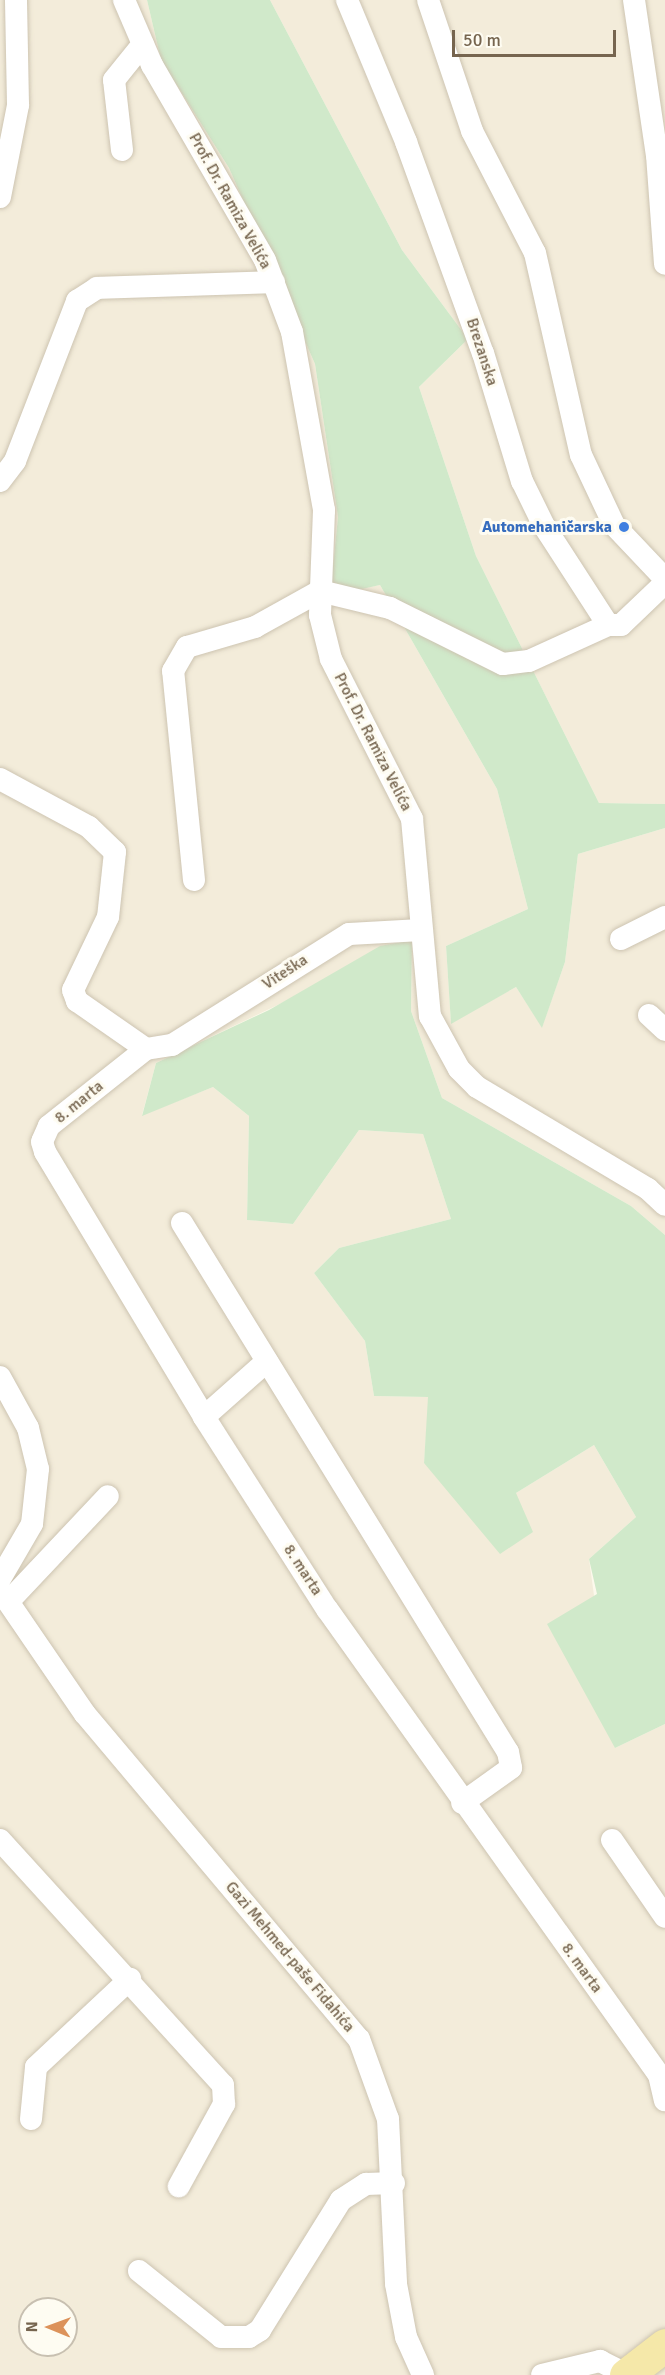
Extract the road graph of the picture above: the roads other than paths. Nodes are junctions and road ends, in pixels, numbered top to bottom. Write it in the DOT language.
graph roads {
  1 [pos="16,0"];
  2 [pos="124,0"];
  3 [pos="347,0"];
  4 [pos="428,0"];
  5 [pos="634,0"];
  6 [pos="143,44"];
  7 [pos="122,150"];
  8 [pos="0,197"];
  9 [pos="665,264"];
  10 [pos="273,282"];
  11 [pos="2,480"];
  12 [pos="665,581"];
  13 [pos="320,591"];
  14 [pos="608,625"];
  15 [pos="0,779"];
  16 [pos="194,880"];
  17 [pos="665,917"];
  18 [pos="421,930"];
  19 [pos="621,939"];
  20 [pos="146,1049"];
  21 [pos="665,1205"];
  22 [pos="182,1223"];
  23 [pos="267,1361"];
  24 [pos="0,1377"];
  25 [pos="204,1417"];
  26 [pos="108,1496"];
  27 [pos="0,1579"];
  28 [pos="5,1595"];
  29 [pos="462,1803"];
  30 [pos="0,1840"];
  31 [pos="612,1840"];
  32 [pos="665,1917"];
  33 [pos="130,1979"];
  34 [pos="662,2070"];
  35 [pos="665,2100"];
  36 [pos="31,2120"];
  37 [pos="394,2183"];
  38 [pos="179,2186"];
  39 [pos="139,2271"];
  40 [pos="665,2345"];
  41 [pos="423,2375"];
  42 [pos="542,2375"];
  43 [pos="626,2375"];
  1 -- 8 [label="street"];
  2 -- 6 [label="street, Prof. Dr. Ramiza Velića"];
  3 -- 14 [label="street, Brezanska"];
  4 -- 12 [label="street"];
  5 -- 9 [label="street"];
  6 -- 7 [label="street"];
  6 -- 10 [label="street, Prof. Dr. Ramiza Velića"];
  10 -- 11 [label="street"];
  10 -- 13 [label="street, Prof. Dr. Ramiza Velića"];
  12 -- 14 [label="street"];
  13 -- 14 [label="street"];
  13 -- 16 [label="street"];
  13 -- 18 [label="street, Prof. Dr. Ramiza Velića"];
  15 -- 20 [label="street"];
  17 -- 19 [label="street"];
  18 -- 20 [label="street, Viteška"];
  18 -- 21 [label="street"];
  20 -- 25 [label="street, 8. marta"];
  22 -- 23 [label="street"];
  23 -- 25 [label="street"];
  23 -- 29 [label="street"];
  24 -- 27 [label="street"];
  25 -- 29 [label="street, 8. marta"];
  26 -- 28 [label="street, Gazi Mehmed-paše Fidahića"];
  28 -- 37 [label="street, Gazi Mehmed-paše Fidahića"];
  29 -- 34 [label="street, 8. marta"];
  30 -- 33 [label="street"];
  31 -- 32 [label="street"];
  33 -- 36 [label="street"];
  33 -- 38 [label="street"];
  34 -- 35 [label="street, 8. marta"];
  37 -- 39 [label="street"];
  37 -- 41 [label="street, Gazi Mehmed-paše Fidahića"];
  40 -- 43 [label="main road"];
  42 -- 43 [label="street"];
}
